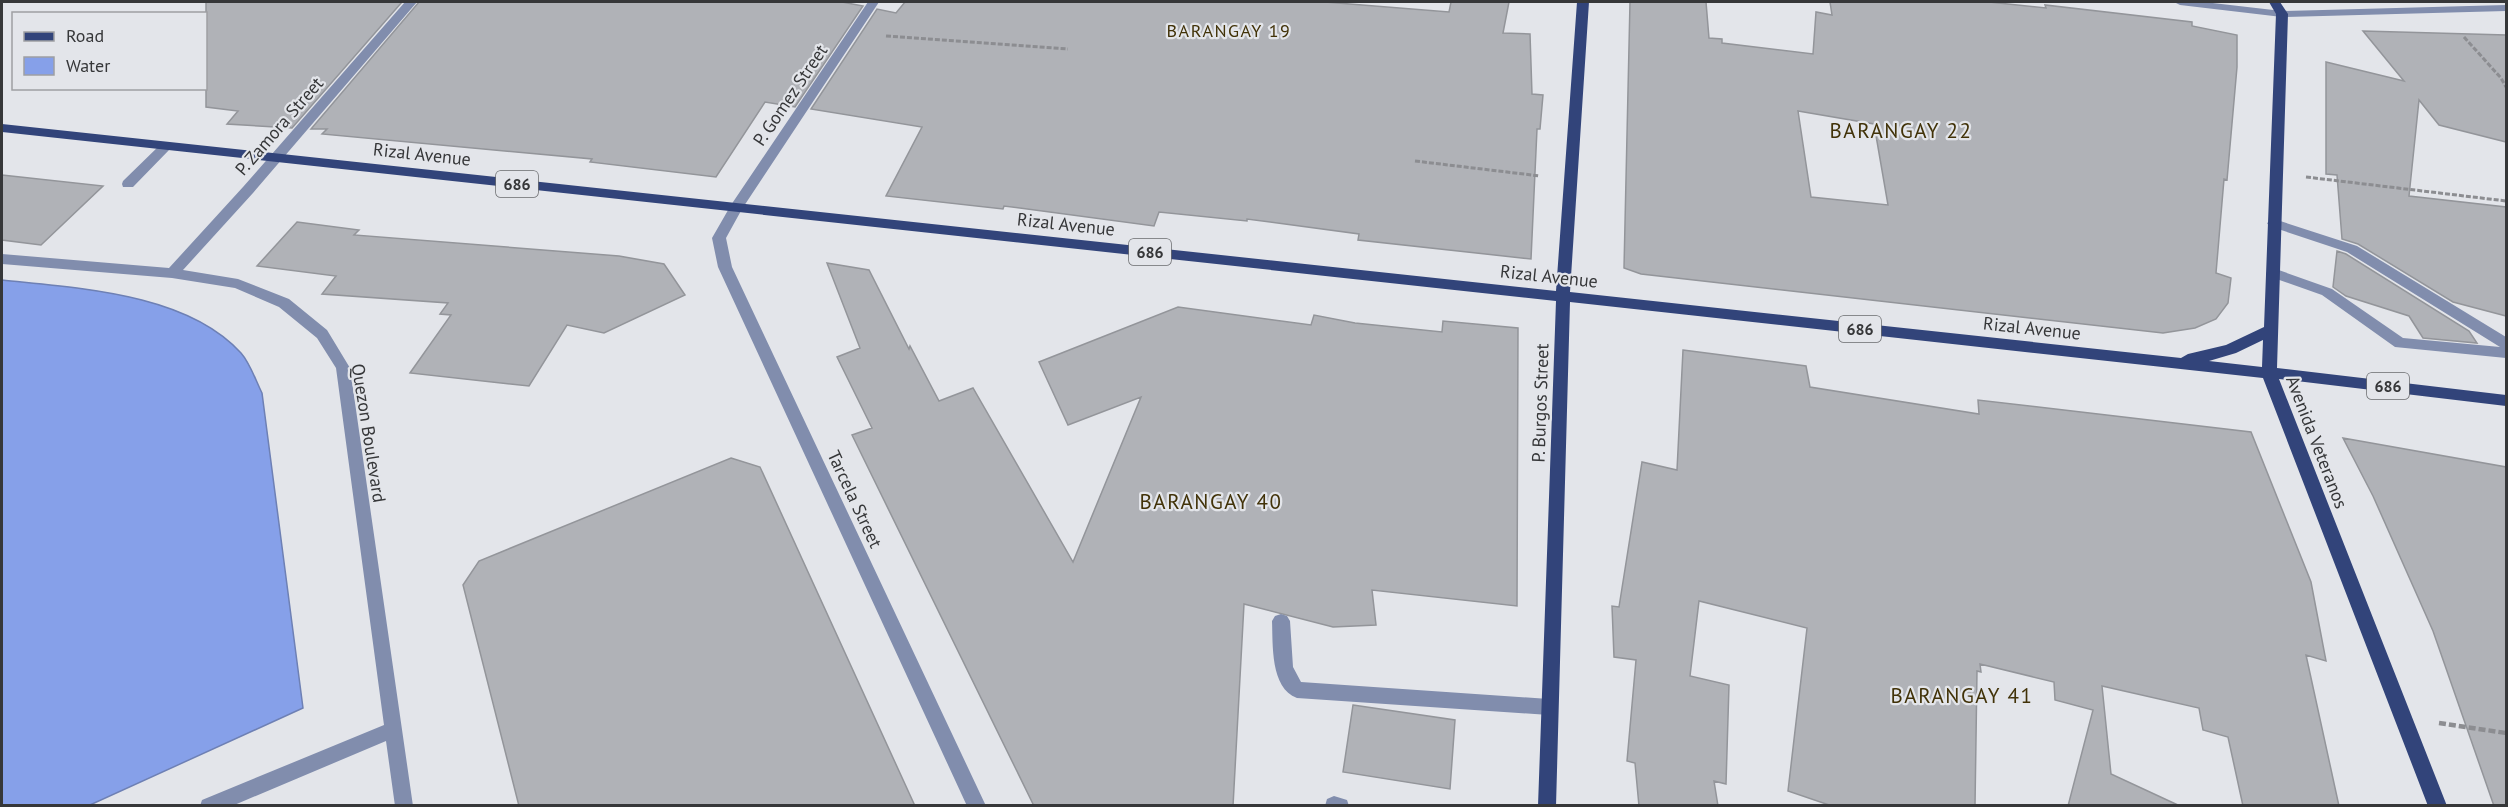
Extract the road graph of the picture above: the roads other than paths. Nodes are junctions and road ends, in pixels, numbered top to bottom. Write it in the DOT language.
graph roads {
  1 [pos="411,2"];
  2 [pos="873,2"];
  3 [pos="1583,2"];
  4 [pos="2180,2"];
  5 [pos="2275,2"];
  6 [pos="2506,8"];
  7 [pos="2282,14"];
  8 [pos="2,128"];
  9 [pos="166,146"];
  10 [pos="276,158"];
  11 [pos="128,184"];
  12 [pos="736,208"];
  13 [pos="2274,223"];
  14 [pos="2,259"];
  15 [pos="172,273"];
  16 [pos="2272,273"];
  17 [pos="1563,297"];
  18 [pos="2271,329"];
  19 [pos="2506,344"];
  20 [pos="2506,353"];
  21 [pos="2158,362"];
  22 [pos="2269,373"];
  23 [pos="2506,400"];
  24 [pos="1281,621"];
  25 [pos="1549,707"];
  26 [pos="392,730"];
  27 [pos="209,806"];
  28 [pos="404,806"];
  29 [pos="977,806"];
  30 [pos="1547,806"];
  31 [pos="2438,806"];
  1 -- 10 [label="street, P. Zamora Street"];
  2 -- 12 [label="street, P. Gomez Street"];
  3 -- 17 [label="main road, P. Burgos Street"];
  4 -- 7 [label="street"];
  5 -- 7 [label="main road"];
  6 -- 7 [label="street"];
  7 -- 13 [label="main road, Avenida Veteranos"];
  8 -- 9 [label="main road, Rizal Avenue / 686"];
  9 -- 10 [label="main road, Rizal Avenue / 686"];
  9 -- 11 [label="street"];
  10 -- 12 [label="main road, Rizal Avenue / 686"];
  10 -- 15 [label="street, P. Zamora Street"];
  12 -- 17 [label="main road, Rizal Avenue / 686"];
  12 -- 29 [label="street, Tarcela Street"];
  13 -- 16 [label="main road, Avenida Veteranos"];
  13 -- 19 [label="street"];
  14 -- 15 [label="street, Quezon Boulevard"];
  15 -- 26 [label="street, Quezon Boulevard"];
  16 -- 18 [label="main road, Avenida Veteranos"];
  16 -- 20 [label="street"];
  17 -- 21 [label="main road, Rizal Avenue / 686"];
  17 -- 25 [label="main road, P. Burgos Street"];
  18 -- 21 [label="main road"];
  18 -- 22 [label="main road, Avenida Veteranos"];
  21 -- 22 [label="main road, Rizal Avenue / 686"];
  22 -- 23 [label="main road, 686"];
  22 -- 31 [label="main road, Avenida Veteranos"];
  24 -- 25 [label="street"];
  25 -- 30 [label="main road, P. Burgos Street"];
  26 -- 27 [label="street"];
  26 -- 28 [label="street, Quezon Boulevard"];
}
